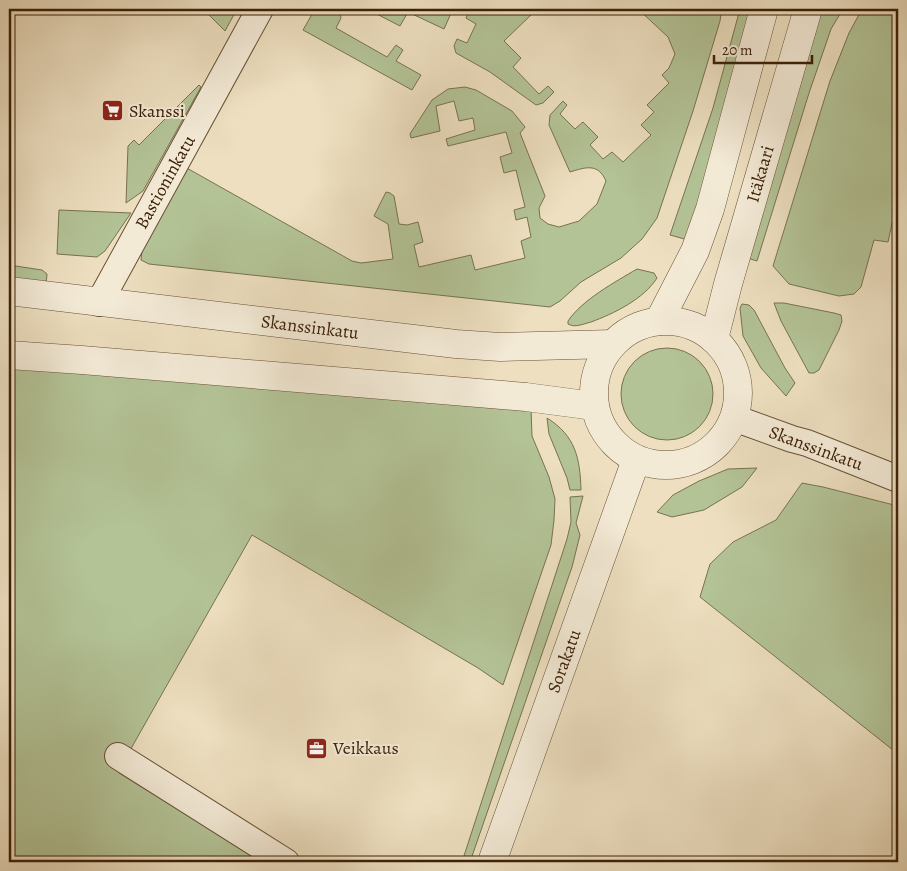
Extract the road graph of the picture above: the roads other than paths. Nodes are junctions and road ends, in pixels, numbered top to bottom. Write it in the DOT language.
graph roads {
  1 [pos="260,9"];
  2 [pos="764,9"];
  3 [pos="808,9"];
  4 [pos="9,291"];
  5 [pos="99,302"];
  6 [pos="659,321"];
  7 [pos="714,340"];
  8 [pos="613,344"];
  9 [pos="9,355"];
  10 [pos="594,406"];
  11 [pos="734,418"];
  12 [pos="636,460"];
  13 [pos="898,479"];
  14 [pos="118,756"];
  15 [pos="286,862"];
  16 [pos="492,862"];
  1 -- 5 [label="street, Bastioninkatu"];
  2 -- 6 [label="street"];
  3 -- 7 [label="street, Itäkaari"];
  4 -- 5 [label="street, Skanssinkatu"];
  5 -- 8 [label="street, Skanssinkatu"];
  6 -- 7 [label="street"];
  6 -- 8 [label="street"];
  7 -- 11 [label="street"];
  8 -- 10 [label="street"];
  9 -- 10 [label="street"];
  10 -- 12 [label="street"];
  11 -- 12 [label="street"];
  11 -- 13 [label="street, Skanssinkatu"];
  12 -- 16 [label="street, Sorakatu"];
  14 -- 15 [label="street"];
}
